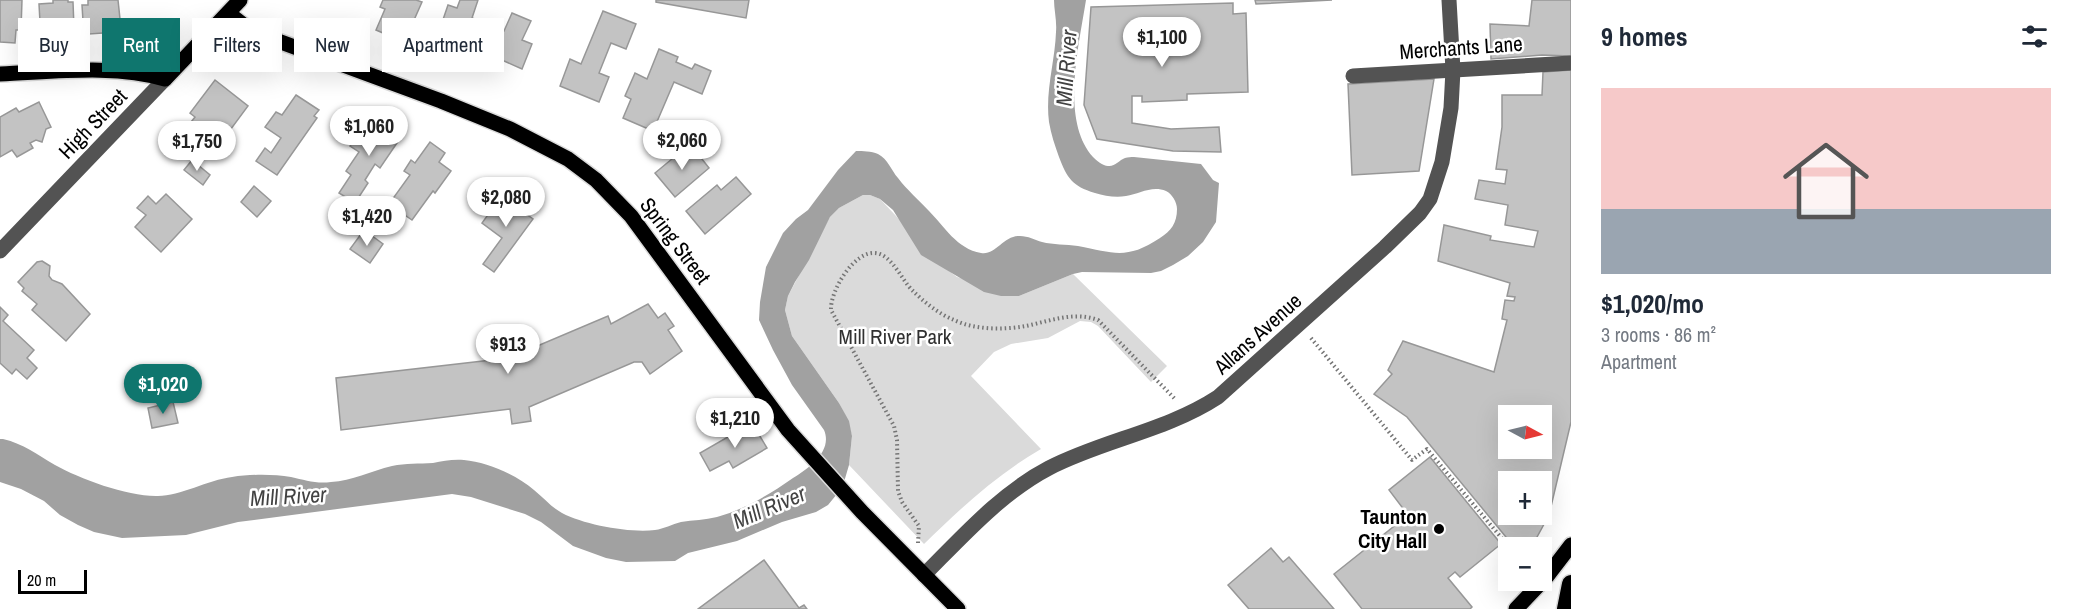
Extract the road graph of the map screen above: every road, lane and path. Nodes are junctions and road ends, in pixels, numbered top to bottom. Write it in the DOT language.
graph roads {
  1 [pos="240,0"];
  2 [pos="1449,0"];
  3 [pos="228,13"];
  4 [pos="1571,63"];
  5 [pos="1453,70"];
  6 [pos="0,74"];
  7 [pos="1353,76"];
  8 [pos="165,79"];
  9 [pos="0,251"];
  10 [pos="1304,343"];
  11 [pos="1189,413"];
  12 [pos="1501,537"];
  13 [pos="918,543"];
  14 [pos="1571,545"];
  15 [pos="924,575"];
  16 [pos="1571,584"];
  17 [pos="958,609"];
  18 [pos="1516,609"];
  19 [pos="1566,609"];
  1 -- 3 [label="main road, High Street"];
  2 -- 5 [label="street, Allans Avenue"];
  3 -- 8 [label="main road, High Street"];
  3 -- 15 [label="main road, Spring Street"];
  4 -- 5 [label="street, Merchants Lane"];
  5 -- 7 [label="street, Merchants Lane"];
  5 -- 11 [label="street, Allans Avenue"];
  6 -- 8 [label="main road"];
  8 -- 9 [label="street, High Street"];
  10 -- 12 [label="path"];
  11 -- 13 [label="path"];
  11 -- 15 [label="street, Allans Avenue"];
  14 -- 18 [label="main road"];
  15 -- 17 [label="main road, Spring Street"];
  16 -- 19 [label="highway"];
}
